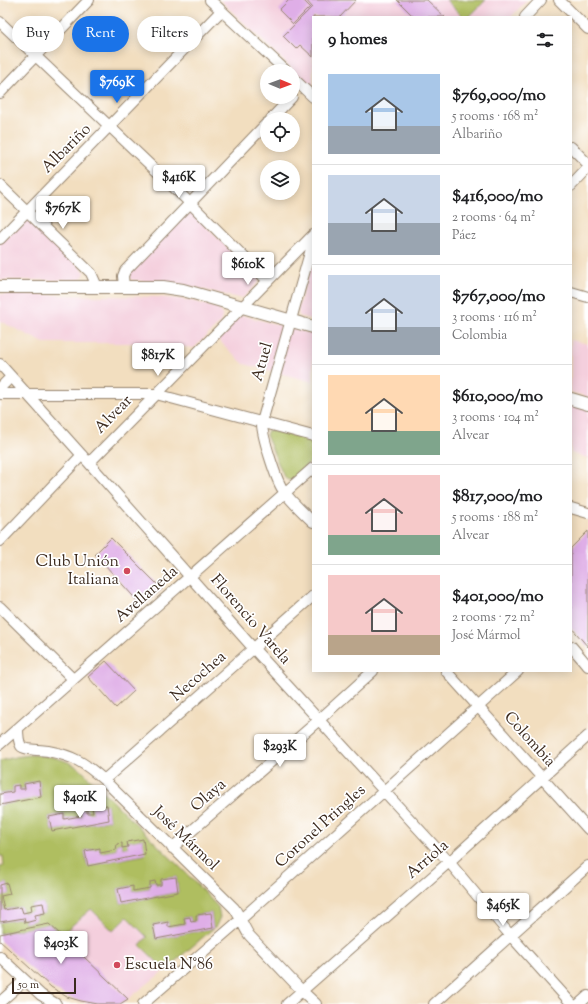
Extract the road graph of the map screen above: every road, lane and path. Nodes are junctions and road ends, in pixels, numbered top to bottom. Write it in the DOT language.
graph roads {
  1 [pos="89,0"];
  2 [pos="210,0"];
  3 [pos="541,0"];
  4 [pos="559,0"];
  5 [pos="221,11"];
  6 [pos="526,16"];
  7 [pos="0,22"];
  8 [pos="588,29"];
  9 [pos="36,57"];
  10 [pos="278,64"];
  11 [pos="302,86"];
  12 [pos="300,88"];
  13 [pos="0,93"];
  14 [pos="312,97"];
  15 [pos="286,104"];
  16 [pos="278,112"];
  17 [pos="109,127"];
  18 [pos="260,130"];
  19 [pos="572,148"];
  20 [pos="588,164"];
  21 [pos="588,168"];
  22 [pos="0,185"];
  23 [pos="572,185"];
  24 [pos="190,203"];
  25 [pos="27,211"];
  26 [pos="312,236"];
  27 [pos="0,239"];
  28 [pos="268,281"];
  29 [pos="0,287"];
  30 [pos="94,287"];
  31 [pos="124,287"];
  32 [pos="572,292"];
  33 [pos="588,297"];
  34 [pos="242,307"];
  35 [pos="290,321"];
  36 [pos="312,327"];
  37 [pos="0,364"];
  38 [pos="11,377"];
  39 [pos="0,388"];
  40 [pos="0,394"];
  41 [pos="27,394"];
  42 [pos="156,394"];
  43 [pos="572,399"];
  44 [pos="588,404"];
  45 [pos="262,422"];
  46 [pos="312,436"];
  47 [pos="82,455"];
  48 [pos="89,463"];
  49 [pos="312,469"];
  50 [pos="285,493"];
  51 [pos="572,508"];
  52 [pos="588,513"];
  53 [pos="312,521"];
  54 [pos="0,541"];
  55 [pos="191,576"];
  56 [pos="312,597"];
  57 [pos="0,607"];
  58 [pos="572,647"];
  59 [pos="254,649"];
  60 [pos="588,666"];
  61 [pos="372,672"];
  62 [pos="447,672"];
  63 [pos="517,672"];
  64 [pos="73,679"];
  65 [pos="479,707"];
  66 [pos="319,720"];
  67 [pos="18,728"];
  68 [pos="588,736"];
  69 [pos="0,744"];
  70 [pos="543,778"];
  71 [pos="104,780"];
  72 [pos="384,791"];
  73 [pos="588,829"];
  74 [pos="172,848"];
  75 [pos="449,862"];
  76 [pos="588,866"];
  77 [pos="240,920"];
  78 [pos="510,935"];
  79 [pos="0,957"];
  80 [pos="25,980"];
  81 [pos="302,991"];
  82 [pos="588,996"];
  83 [pos="0,1002"];
  84 [pos="56,1004"];
  85 [pos="143,1004"];
  86 [pos="287,1004"];
  87 [pos="316,1004"];
  88 [pos="434,1004"];
  89 [pos="572,1004"];
  90 [pos="579,1004"];
  1 -- 9 [label="street"];
  2 -- 5 [label="street"];
  3 -- 6 [label="street"];
  4 -- 8 [label="street"];
  5 -- 10 [label="street"];
  5 -- 17 [label="street, Albariño"];
  7 -- 9 [label="street"];
  9 -- 13 [label="street"];
  9 -- 17 [label="street"];
  11 -- 12 [label="street"];
  11 -- 14 [label="street"];
  15 -- 16 [label="street"];
  17 -- 24 [label="street"];
  17 -- 25 [label="street, Albariño"];
  18 -- 24 [label="street"];
  19 -- 20 [label="street"];
  21 -- 23 [label="street"];
  22 -- 25 [label="street"];
  24 -- 28 [label="street"];
  24 -- 31 [label="street"];
  25 -- 27 [label="street, Albariño"];
  25 -- 30 [label="street"];
  26 -- 28 [label="street, Alvear"];
  26 -- 35 [label="street, Atuel"];
  28 -- 34 [label="street, Alvear"];
  29 -- 30 [label="street"];
  30 -- 31 [label="street"];
  31 -- 34 [label="street"];
  32 -- 33 [label="street"];
  34 -- 35 [label="street"];
  34 -- 42 [label="street, Alvear"];
  35 -- 36 [label="street"];
  35 -- 45 [label="street, Atuel"];
  37 -- 38 [label="street, Florencio Varela"];
  38 -- 39 [label="street"];
  38 -- 41 [label="street, Florencio Varela"];
  40 -- 41 [label="street"];
  41 -- 42 [label="street"];
  41 -- 47 [label="street, Florencio Varela"];
  42 -- 45 [label="street"];
  42 -- 48 [label="street, Alvear"];
  43 -- 44 [label="street"];
  45 -- 46 [label="street"];
  45 -- 50 [label="street, Atuel"];
  47 -- 48 [label="street, Florencio Varela"];
  47 -- 54 [label="street"];
  48 -- 55 [label="street, Florencio Varela"];
  49 -- 50 [label="street, Avellaneda"];
  50 -- 53 [label="street"];
  50 -- 55 [label="street, Avellaneda"];
  51 -- 52 [label="street"];
  55 -- 59 [label="street, Florencio Varela"];
  55 -- 64 [label="street, Avellaneda"];
  56 -- 59 [label="street, Necochea"];
  57 -- 64 [label="street"];
  58 -- 60 [label="street"];
  59 -- 66 [label="street, Florencio Varela"];
  59 -- 71 [label="street, Necochea"];
  61 -- 66 [label="street, Olaya"];
  62 -- 65 [label="street, Colombia"];
  63 -- 65 [label="street, Coronel Pringles"];
  64 -- 67 [label="street, Avellaneda"];
  65 -- 70 [label="street, Colombia"];
  65 -- 72 [label="street, Coronel Pringles"];
  66 -- 72 [label="street, Florencio Varela"];
  66 -- 74 [label="street, Olaya"];
  67 -- 69 [label="street, Avellaneda"];
  67 -- 71 [label="street, José Mármol"];
  68 -- 70 [label="street, Arriola"];
  70 -- 73 [label="street, Colombia"];
  70 -- 75 [label="street, Arriola"];
  71 -- 74 [label="street, José Mármol"];
  72 -- 75 [label="street, Florencio Varela"];
  72 -- 77 [label="street, Coronel Pringles"];
  74 -- 77 [label="street, José Mármol"];
  75 -- 78 [label="street, Florencio Varela"];
  75 -- 81 [label="street, Arriola"];
  76 -- 78 [label="street"];
  77 -- 81 [label="street, José Mármol"];
  77 -- 85 [label="street, Coronel Pringles"];
  78 -- 88 [label="street"];
  78 -- 89 [label="street, Florencio Varela"];
  79 -- 80 [label="street"];
  80 -- 83 [label="street"];
  80 -- 84 [label="street"];
  81 -- 86 [label="street, Arriola"];
  81 -- 87 [label="street, José Mármol"];
  82 -- 90 [label="street"];
}
